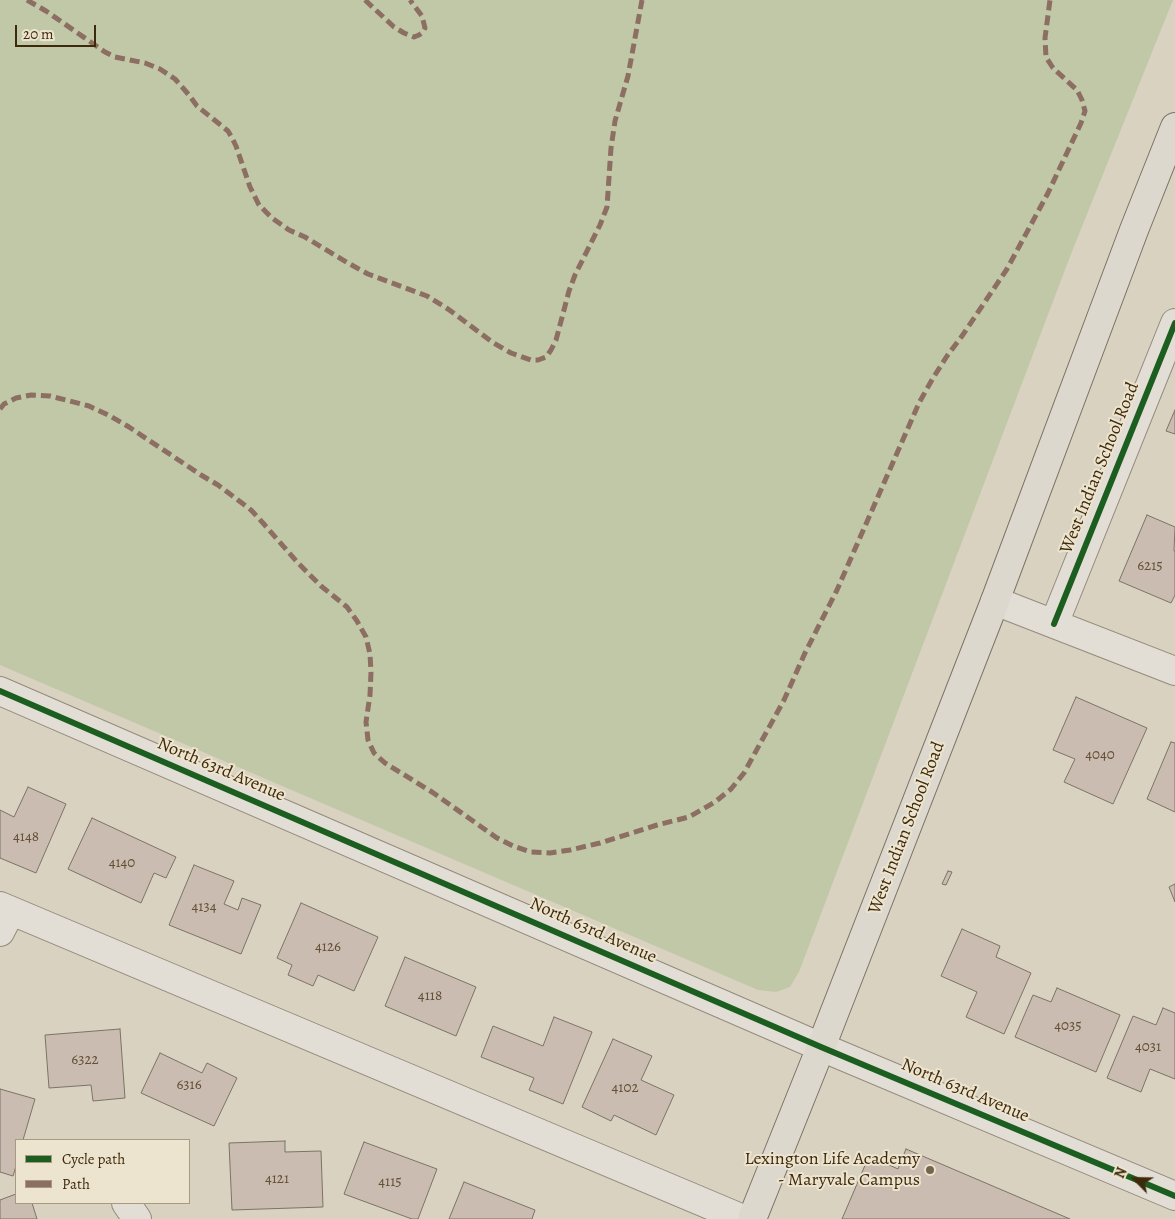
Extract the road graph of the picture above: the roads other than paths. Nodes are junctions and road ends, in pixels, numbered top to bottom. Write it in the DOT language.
graph roads {
  1 [pos="1175,127"];
  2 [pos="1175,323"];
  3 [pos="995,601"];
  4 [pos="1054,624"];
  5 [pos="1175,671"];
  6 [pos="0,691"];
  7 [pos="4,916"];
  8 [pos="821,1047"];
  9 [pos="1175,1196"];
  10 [pos="127,1204"];
  11 [pos="137,1219"];
  12 [pos="743,1219"];
  13 [pos="752,1219"];
  1 -- 3 [label="main road, West Indian School Road"];
  2 -- 4 [label="street, West Indian School Road"];
  3 -- 4 [label="street"];
  3 -- 8 [label="main road, West Indian School Road"];
  4 -- 5 [label="street"];
  6 -- 8 [label="street, North 63rd Avenue"];
  7 -- 12 [label="street"];
  8 -- 9 [label="street, North 63rd Avenue"];
  8 -- 13 [label="main road, West Indian School Road"];
  10 -- 11 [label="street"];
}
